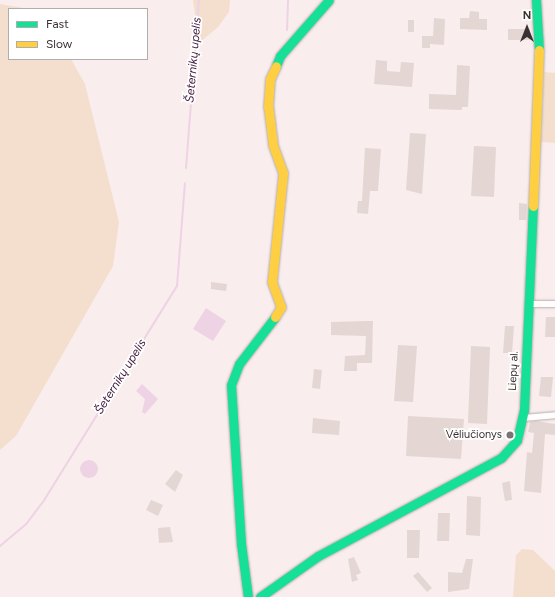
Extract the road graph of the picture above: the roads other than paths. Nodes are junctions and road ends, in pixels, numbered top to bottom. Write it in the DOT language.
graph roads {
  1 [pos="329,0"];
  2 [pos="536,0"];
  3 [pos="529,304"];
  4 [pos="555,304"];
  5 [pos="555,415"];
  6 [pos="523,418"];
  7 [pos="248,597"];
  8 [pos="260,597"];
  1 -- 7 [label="street"];
  2 -- 3 [label="street, Liepų al."];
  3 -- 4 [label="street"];
  3 -- 6 [label="street, Liepų al."];
  5 -- 6 [label="street"];
  6 -- 8 [label="street, Liepų al."];
}
